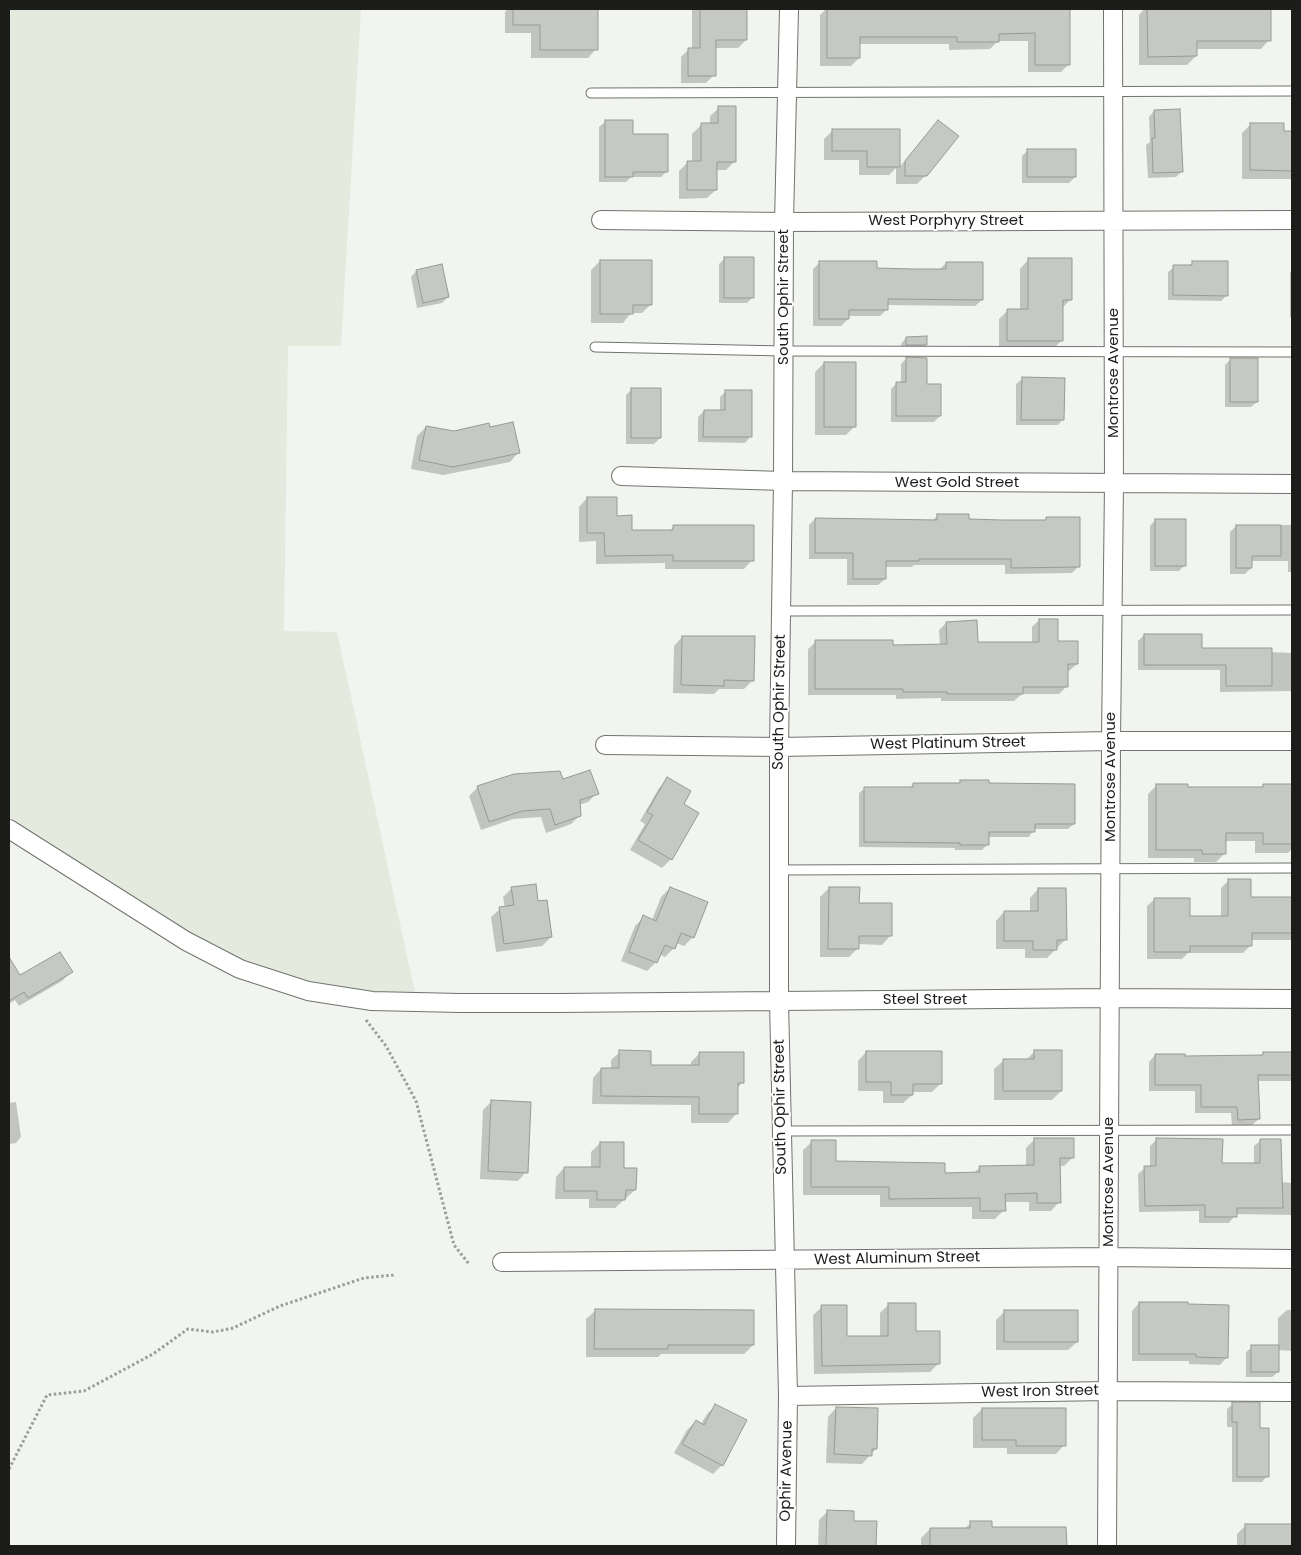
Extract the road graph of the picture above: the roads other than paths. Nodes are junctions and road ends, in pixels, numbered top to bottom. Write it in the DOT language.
graph roads {
  1 [pos="789,9"];
  2 [pos="1113,9"];
  3 [pos="1292,91"];
  4 [pos="787,92"];
  5 [pos="1113,92"];
  6 [pos="591,93"];
  7 [pos="601,220"];
  8 [pos="1113,220"];
  9 [pos="1292,220"];
  10 [pos="784,222"];
  11 [pos="595,347"];
  12 [pos="784,351"];
  13 [pos="1292,352"];
  14 [pos="1114,353"];
  15 [pos="621,476"];
  16 [pos="783,481"];
  17 [pos="1114,484"];
  18 [pos="1292,484"];
  19 [pos="1113,610"];
  20 [pos="1292,610"];
  21 [pos="781,611"];
  22 [pos="1111,741"];
  23 [pos="1292,741"];
  24 [pos="604,745"];
  25 [pos="779,747"];
  26 [pos="9,829"];
  27 [pos="1292,868"];
  28 [pos="1111,869"];
  29 [pos="779,870"];
  30 [pos="1110,998"];
  31 [pos="779,1000"];
  32 [pos="1292,1000"];
  33 [pos="1109,1130"];
  34 [pos="1292,1130"];
  35 [pos="782,1132"];
  36 [pos="1108,1257"];
  37 [pos="1292,1259"];
  38 [pos="784,1260"];
  39 [pos="502,1262"];
  40 [pos="1109,1391"];
  41 [pos="1292,1392"];
  42 [pos="788,1396"];
  43 [pos="786,1546"];
  44 [pos="1107,1546"];
  1 -- 4 [label="street, South Ophir Street"];
  2 -- 5 [label="street, Montrose Avenue"];
  3 -- 5 [label="lane"];
  4 -- 5 [label="lane"];
  4 -- 6 [label="lane"];
  4 -- 10 [label="street, South Ophir Street"];
  5 -- 8 [label="street, Montrose Avenue"];
  7 -- 10 [label="street, West Porphyry Street"];
  8 -- 9 [label="street, West Porphyry Street"];
  8 -- 10 [label="street, West Porphyry Street"];
  8 -- 14 [label="street, Montrose Avenue"];
  10 -- 12 [label="street, South Ophir Street"];
  11 -- 12 [label="lane"];
  12 -- 14 [label="lane"];
  12 -- 16 [label="street, South Ophir Street"];
  13 -- 14 [label="lane"];
  14 -- 17 [label="street, Montrose Avenue"];
  15 -- 16 [label="street, West Gold Street"];
  16 -- 17 [label="street, West Gold Street"];
  16 -- 21 [label="street, South Ophir Street"];
  17 -- 18 [label="street, West Gold Street"];
  17 -- 19 [label="street, Montrose Avenue"];
  19 -- 20 [label="lane"];
  19 -- 21 [label="lane"];
  19 -- 22 [label="street, Montrose Avenue"];
  21 -- 25 [label="street, South Ophir Street"];
  22 -- 23 [label="street, West Platinum Street"];
  22 -- 25 [label="street, West Platinum Street"];
  22 -- 28 [label="street, Montrose Avenue"];
  24 -- 25 [label="street, West Platinum Street"];
  25 -- 29 [label="street, South Ophir Street"];
  26 -- 31 [label="street, Steel Street"];
  27 -- 28 [label="lane"];
  28 -- 29 [label="lane"];
  28 -- 30 [label="street, Montrose Avenue"];
  29 -- 31 [label="street, South Ophir Street"];
  30 -- 31 [label="street, Steel Street"];
  30 -- 32 [label="street, Steel Street"];
  30 -- 33 [label="street, Montrose Avenue"];
  31 -- 35 [label="street, South Ophir Street"];
  33 -- 34 [label="lane"];
  33 -- 35 [label="lane"];
  33 -- 36 [label="street, Montrose Avenue"];
  35 -- 38 [label="street, South Ophir Street"];
  36 -- 37 [label="street, West Aluminum Street"];
  36 -- 38 [label="street, West Aluminum Street"];
  36 -- 40 [label="street, Montrose Avenue"];
  38 -- 39 [label="street, West Aluminum Street"];
  38 -- 42 [label="street, South Ophir Street"];
  40 -- 41 [label="street, West Iron Street"];
  40 -- 42 [label="street, West Iron Street"];
  40 -- 44 [label="street, Montrose Avenue"];
  42 -- 43 [label="street, Ophir Avenue"];
}
